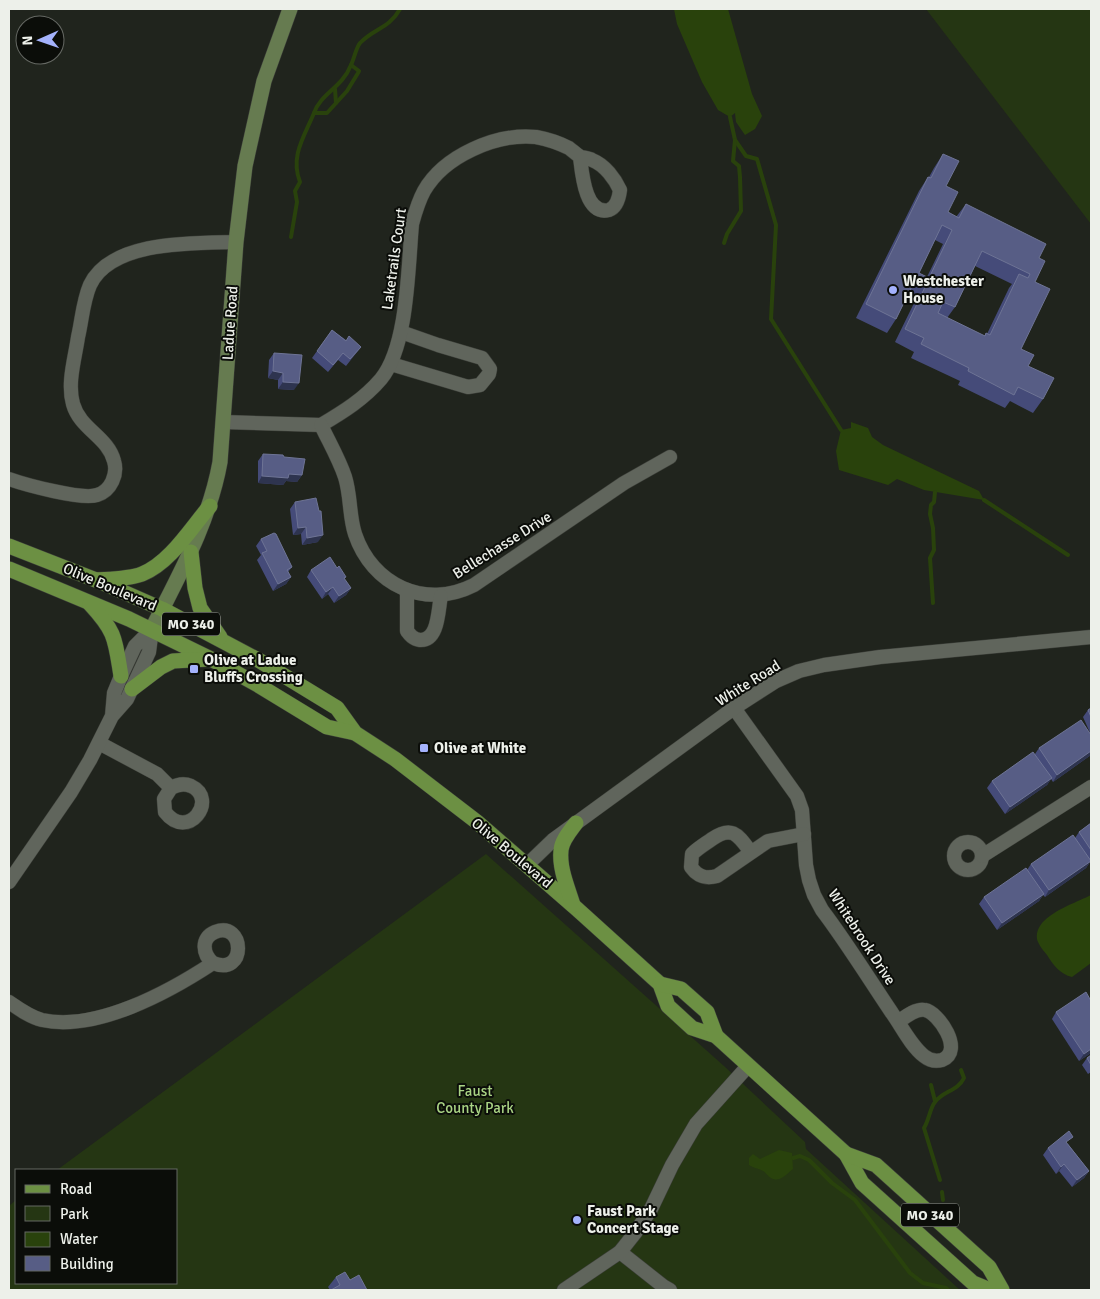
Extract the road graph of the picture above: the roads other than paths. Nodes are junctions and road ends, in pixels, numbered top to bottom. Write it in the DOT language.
graph roads {
  1 [pos="287,10"];
  2 [pos="580,157"];
  3 [pos="236,242"];
  4 [pos="401,332"];
  5 [pos="391,364"];
  6 [pos="223,422"];
  7 [pos="321,425"];
  8 [pos="670,456"];
  9 [pos="9,479"];
  10 [pos="210,506"];
  11 [pos="9,546"];
  12 [pos="191,552"];
  13 [pos="9,569"];
  14 [pos="96,580"];
  15 [pos="407,590"];
  16 [pos="440,596"];
  17 [pos="85,600"];
  18 [pos="162,609"];
  19 [pos="152,629"];
  20 [pos="1091,637"];
  21 [pos="222,640"];
  22 [pos="211,659"];
  23 [pos="121,676"];
  24 [pos="132,689"];
  25 [pos="734,708"];
  26 [pos="112,716"];
  27 [pos="355,733"];
  28 [pos="99,743"];
  29 [pos="1091,787"];
  30 [pos="172,788"];
  31 [pos="576,822"];
  32 [pos="804,834"];
  33 [pos="750,852"];
  34 [pos="982,856"];
  35 [pos="527,865"];
  36 [pos="9,882"];
  37 [pos="574,906"];
  38 [pos="213,963"];
  39 [pos="660,984"];
  40 [pos="9,1002"];
  41 [pos="898,1022"];
  42 [pos="716,1036"];
  43 [pos="748,1066"];
  44 [pos="846,1154"];
  45 [pos="620,1252"];
  46 [pos="564,1290"];
  47 [pos="670,1290"];
  48 [pos="990,1290"];
  49 [pos="1002,1290"];
  1 -- 3 [label="main road, Ladue Road"];
  2 -- 4 [label="street, Laketrails Court"];
  3 -- 6 [label="main road, Ladue Road"];
  3 -- 9 [label="street"];
  4 -- 5 [label="street, Laketrails Court"];
  4 -- 5 [label="street, Laketrails Court"];
  5 -- 7 [label="street, Laketrails Court"];
  6 -- 7 [label="street"];
  6 -- 10 [label="main road, Ladue Road"];
  7 -- 15 [label="street, Bellechasse Drive"];
  8 -- 16 [label="street, Bellechasse Drive"];
  10 -- 12 [label="main road, Ladue Road"];
  10 -- 14 [label="main road"];
  11 -- 14 [label="main road, Olive Boulevard / MO 340"];
  12 -- 18 [label="main road, Ladue Road"];
  12 -- 21 [label="main road"];
  13 -- 17 [label="main road, Olive Boulevard / MO 340"];
  14 -- 18 [label="main road, Olive Boulevard / MO 340"];
  15 -- 16 [label="street, Bellechasse Drive"];
  15 -- 16 [label="street"];
  17 -- 19 [label="main road, Olive Boulevard / MO 340"];
  17 -- 23 [label="main road"];
  18 -- 19 [label="main road, Ladue Road"];
  18 -- 21 [label="main road, Olive Boulevard / MO 340"];
  19 -- 22 [label="main road, Olive Boulevard / MO 340"];
  19 -- 23 [label="street"];
  19 -- 24 [label="street"];
  20 -- 25 [label="street, White Road"];
  21 -- 27 [label="main road, Olive Boulevard / MO 340"];
  22 -- 24 [label="main road"];
  22 -- 27 [label="main road, Olive Boulevard / MO 340"];
  23 -- 26 [label="street"];
  24 -- 26 [label="street"];
  25 -- 31 [label="street, White Road"];
  25 -- 32 [label="street, Whitebrook Drive"];
  26 -- 28 [label="street"];
  27 -- 35 [label="main road, Olive Boulevard / MO 340"];
  28 -- 30 [label="street"];
  28 -- 36 [label="street"];
  29 -- 34 [label="street"];
  31 -- 35 [label="street, White Road"];
  31 -- 37 [label="main road"];
  32 -- 33 [label="street"];
  32 -- 41 [label="street, Whitebrook Drive"];
  35 -- 37 [label="main road, Olive Boulevard / MO 340"];
  37 -- 39 [label="main road, Olive Boulevard / MO 340"];
  38 -- 40 [label="street"];
  39 -- 42 [label="main road, Olive Boulevard / MO 340"];
  39 -- 42 [label="main road, Olive Boulevard / MO 340"];
  42 -- 43 [label="main road, Olive Boulevard / MO 340"];
  43 -- 44 [label="main road, Olive Boulevard / MO 340"];
  43 -- 45 [label="street"];
  44 -- 48 [label="main road, Olive Boulevard / MO 340"];
  44 -- 49 [label="main road, Olive Boulevard / MO 340"];
  45 -- 46 [label="street"];
  45 -- 47 [label="street"];
}
